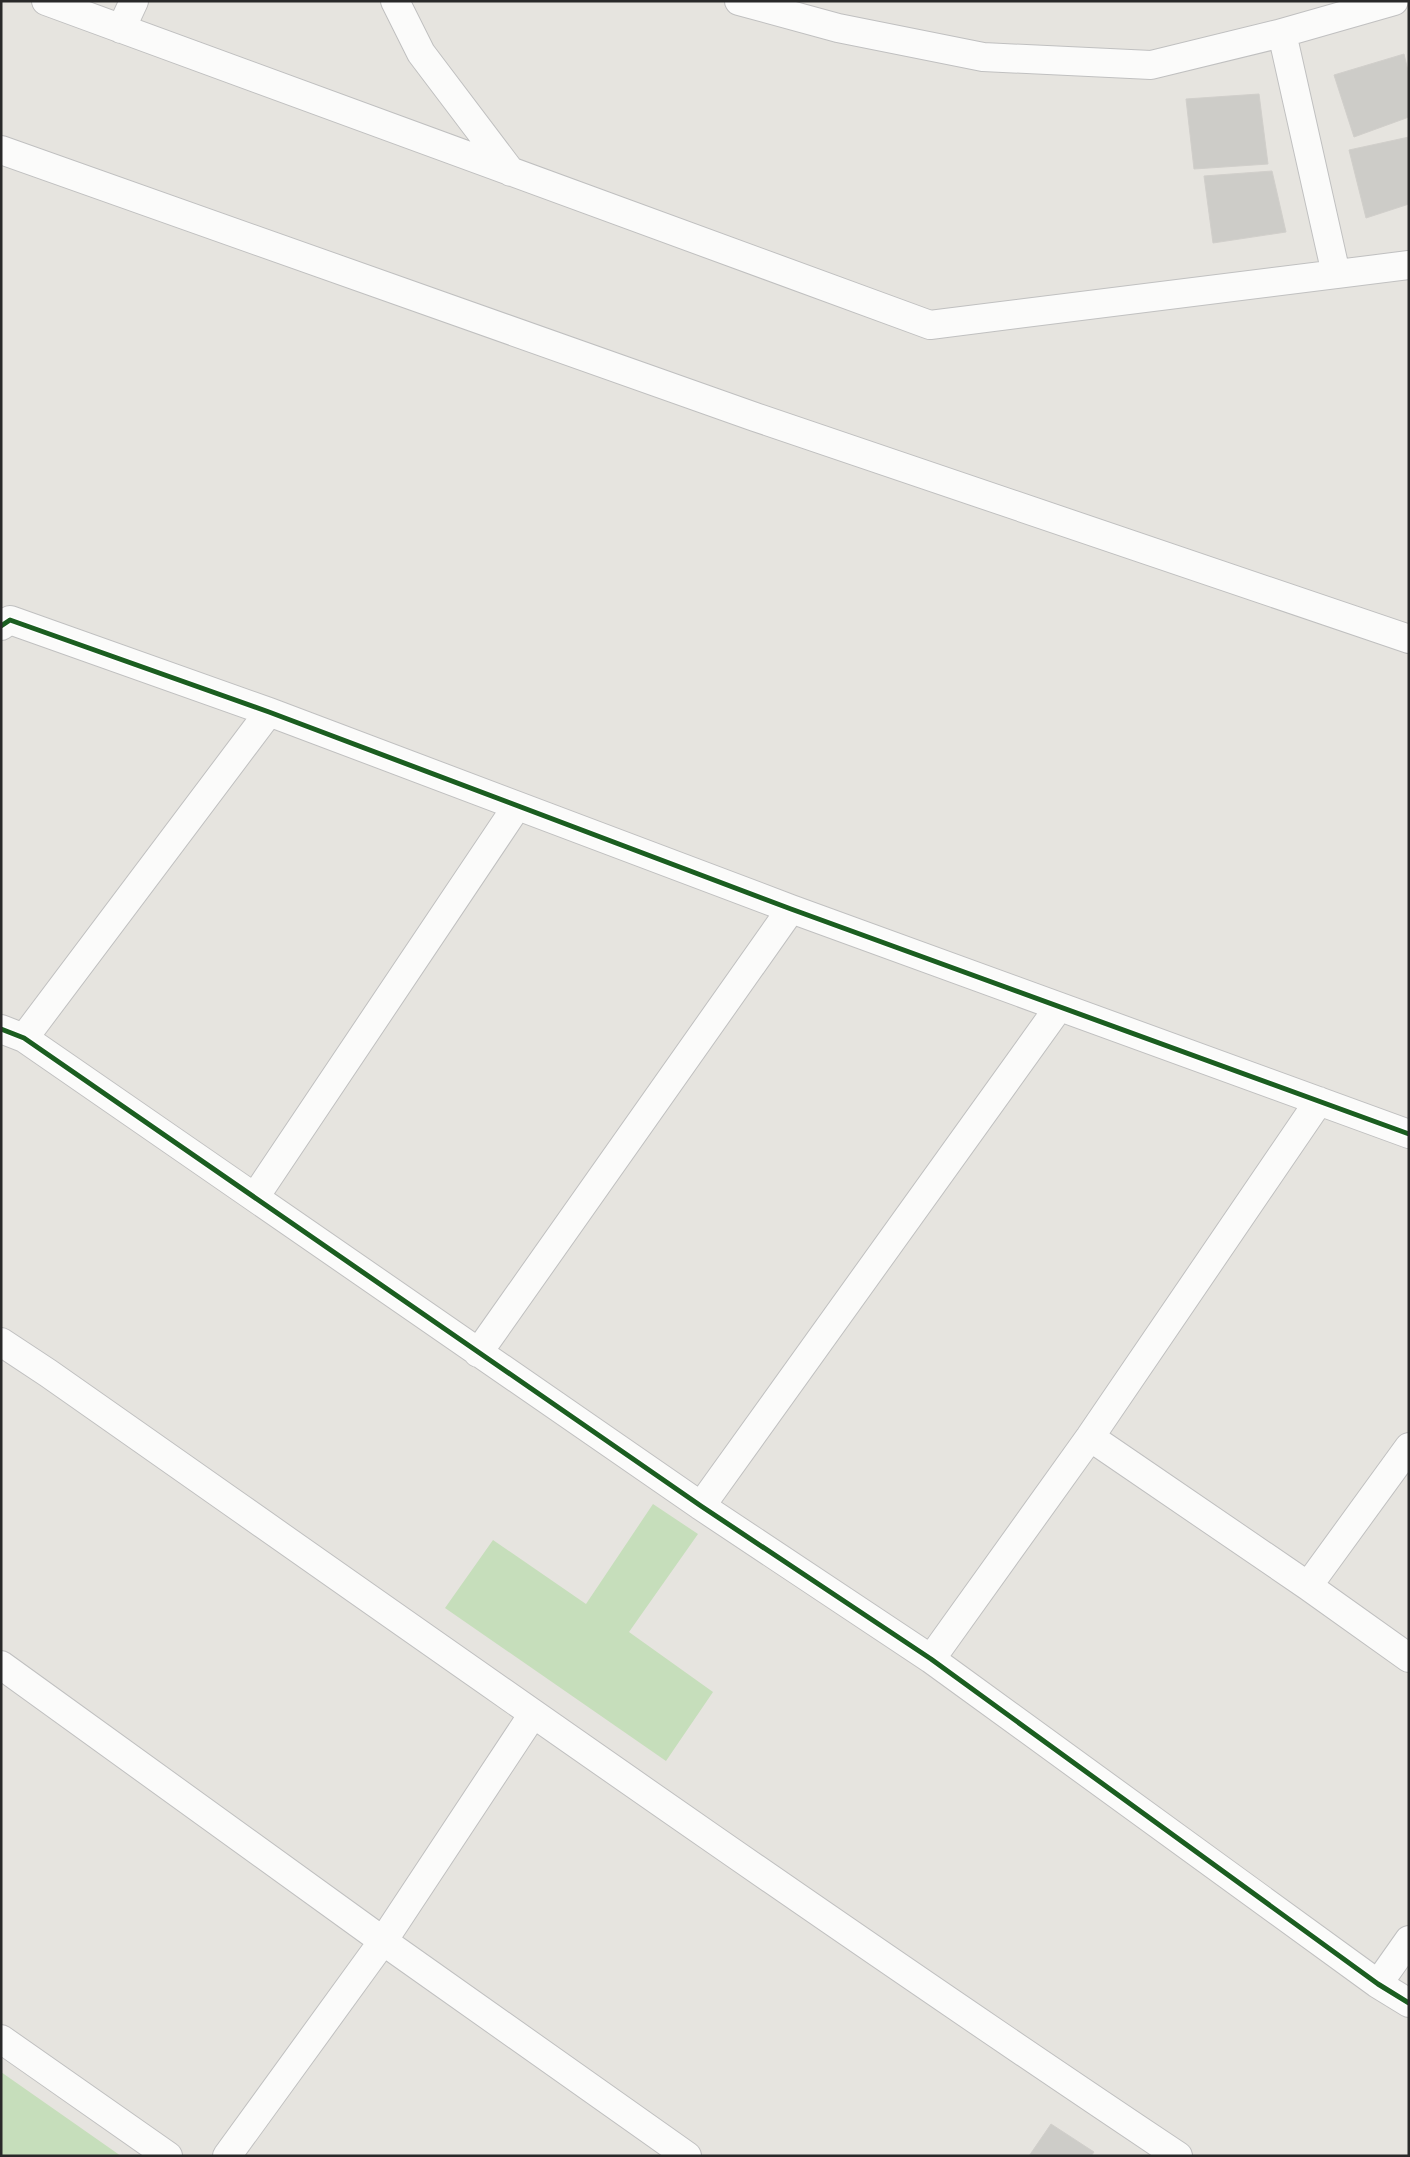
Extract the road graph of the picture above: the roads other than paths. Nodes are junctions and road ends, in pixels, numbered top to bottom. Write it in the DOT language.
graph roads {
  1 [pos="46,1"];
  2 [pos="134,1"];
  3 [pos="395,1"];
  4 [pos="738,1"];
  5 [pos="1394,1"];
  6 [pos="121,29"];
  7 [pos="1282,33"];
  8 [pos="1,150"];
  9 [pos="511,172"];
  10 [pos="1409,265"];
  11 [pos="1336,274"];
  12 [pos="1,626"];
  13 [pos="1409,639"];
  14 [pos="269,712"];
  15 [pos="517,806"];
  16 [pos="791,909"];
  17 [pos="1059,1007"];
  18 [pos="13,1034"];
  19 [pos="1319,1101"];
  20 [pos="1409,1134"];
  21 [pos="254,1197"];
  22 [pos="1,1342"];
  23 [pos="478,1353"];
  24 [pos="1090,1437"];
  25 [pos="1409,1447"];
  26 [pos="701,1506"];
  27 [pos="1308,1586"];
  28 [pos="1409,1658"];
  29 [pos="932,1659"];
  30 [pos="1,1665"];
  31 [pos="533,1714"];
  32 [pos="1409,1940"];
  33 [pos="383,1941"];
  34 [pos="1378,1984"];
  35 [pos="1409,2003"];
  36 [pos="1,2040"];
  37 [pos="168,2156"];
  38 [pos="227,2156"];
  39 [pos="687,2156"];
  40 [pos="1178,2156"];
  1 -- 6 [label="street"];
  2 -- 6 [label="street"];
  3 -- 9 [label="street"];
  4 -- 7 [label="street"];
  5 -- 7 [label="street"];
  6 -- 9 [label="street"];
  7 -- 11 [label="street"];
  8 -- 13 [label="street"];
  9 -- 11 [label="street"];
  10 -- 11 [label="street"];
  12 -- 14 [label="street"];
  14 -- 15 [label="street"];
  14 -- 18 [label="street"];
  15 -- 16 [label="street"];
  15 -- 21 [label="street"];
  16 -- 17 [label="street"];
  16 -- 23 [label="street"];
  17 -- 19 [label="street"];
  17 -- 26 [label="street"];
  18 -- 21 [label="street"];
  19 -- 20 [label="street"];
  19 -- 24 [label="street"];
  21 -- 23 [label="street"];
  22 -- 31 [label="street"];
  23 -- 26 [label="street"];
  24 -- 27 [label="street"];
  24 -- 29 [label="street"];
  25 -- 27 [label="street"];
  26 -- 29 [label="street"];
  27 -- 28 [label="street"];
  29 -- 34 [label="street"];
  30 -- 33 [label="street"];
  31 -- 33 [label="street"];
  31 -- 40 [label="street"];
  32 -- 34 [label="street"];
  33 -- 38 [label="street"];
  33 -- 39 [label="street"];
  34 -- 35 [label="street"];
  36 -- 37 [label="street"];
}
